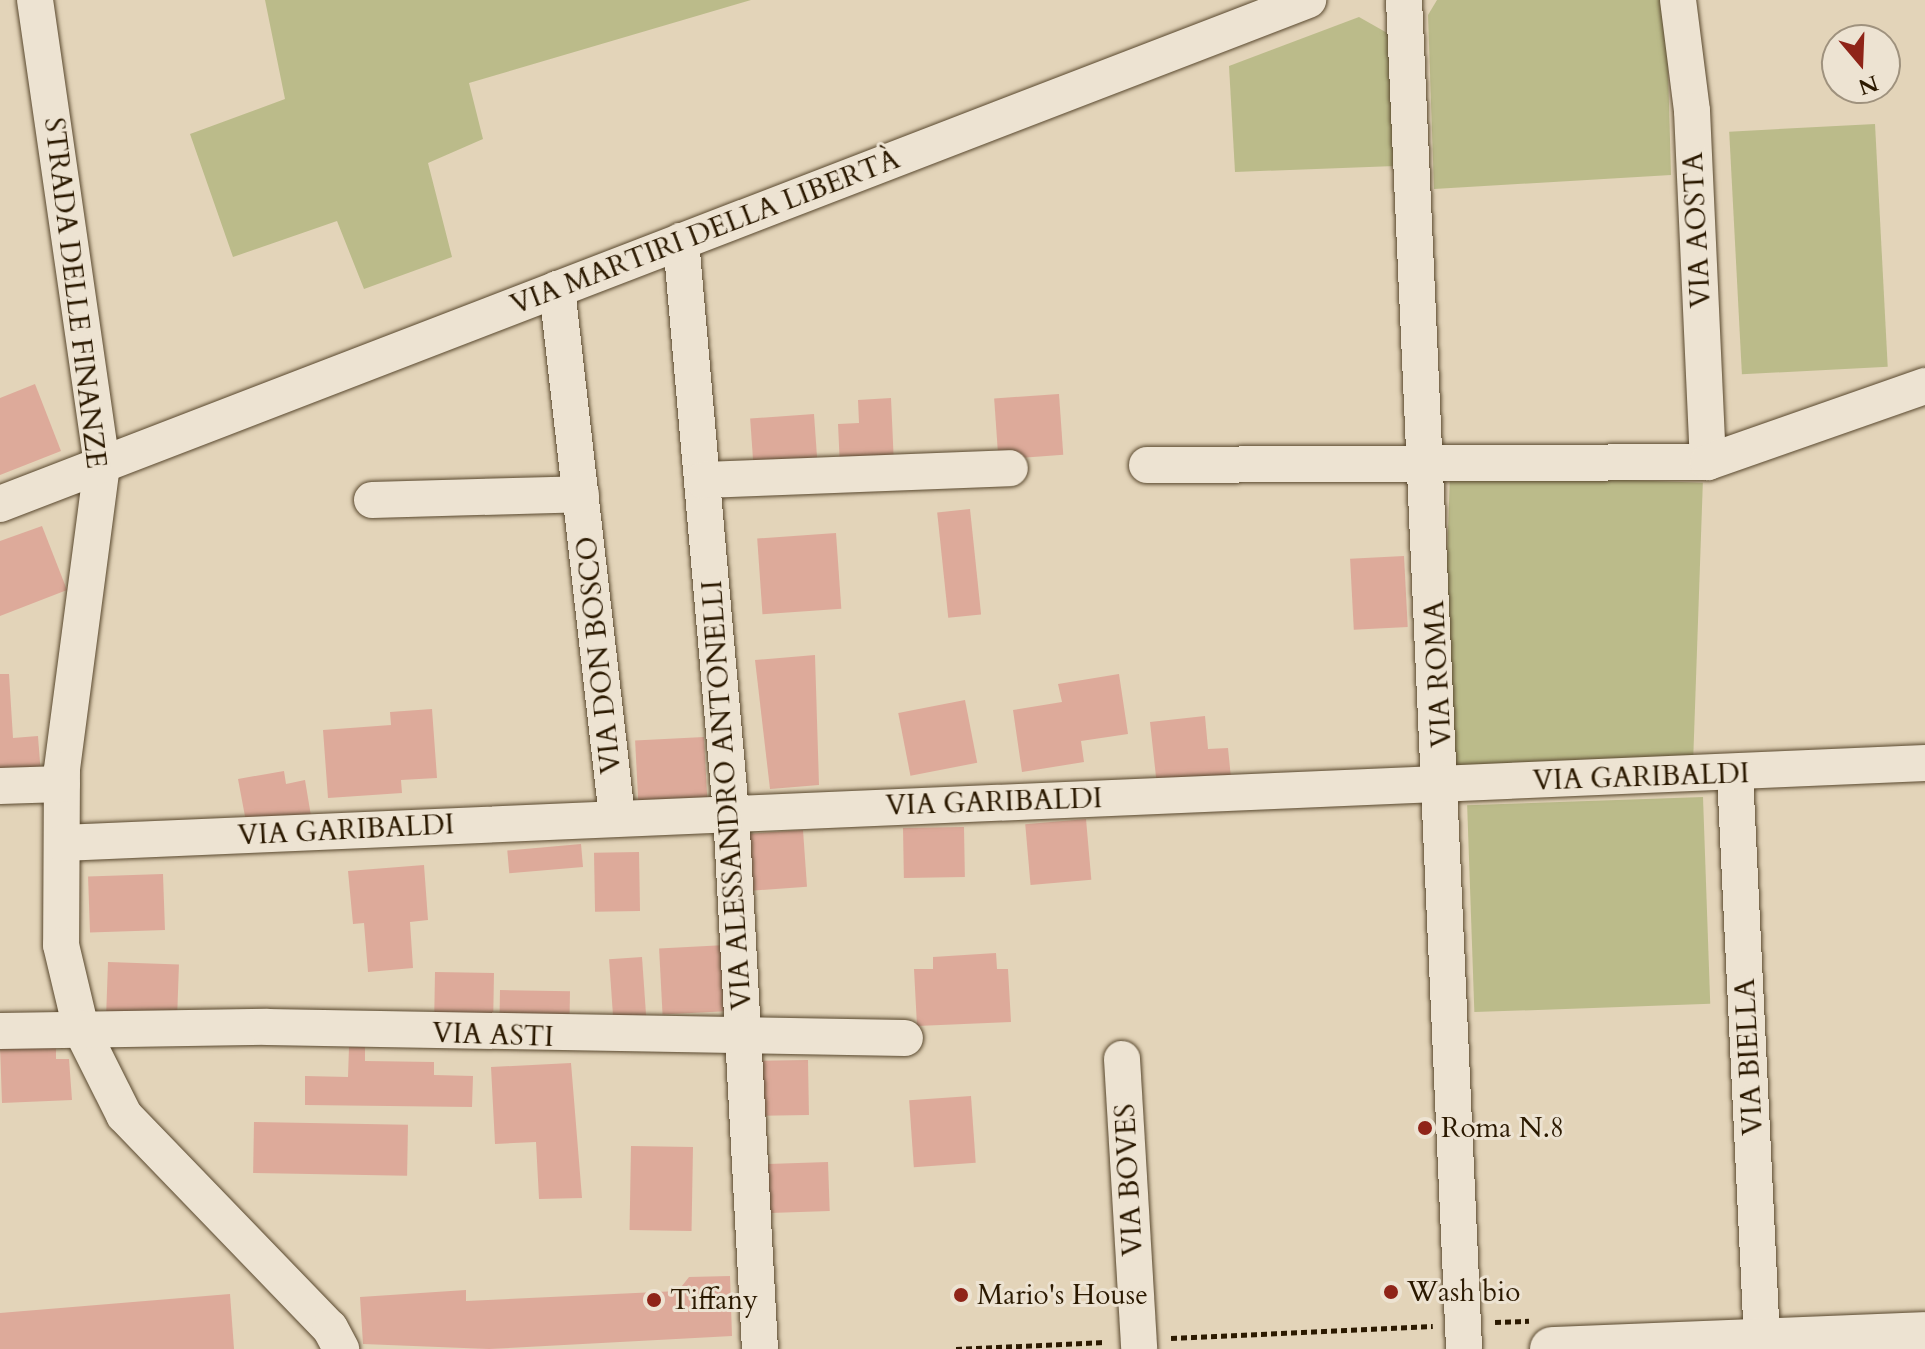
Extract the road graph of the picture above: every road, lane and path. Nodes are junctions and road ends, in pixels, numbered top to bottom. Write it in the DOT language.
graph roads {
  1 [pos="35,0"];
  2 [pos="1308,0"];
  3 [pos="1404,0"];
  4 [pos="1678,0"];
  5 [pos="681,241"];
  6 [pos="557,289"];
  7 [pos="1925,386"];
  8 [pos="1428,459"];
  9 [pos="1708,462"];
  10 [pos="102,465"];
  11 [pos="1147,465"];
  12 [pos="1010,468"];
  13 [pos="703,480"];
  14 [pos="581,494"];
  15 [pos="372,500"];
  16 [pos="0,504"];
  17 [pos="1925,763"];
  18 [pos="1735,774"];
  19 [pos="62,784"];
  20 [pos="1444,785"];
  21 [pos="0,786"];
  22 [pos="731,812"];
  23 [pos="617,817"];
  24 [pos="62,843"];
  25 [pos="81,1029"];
  26 [pos="0,1031"];
  27 [pos="905,1038"];
  28 [pos="745,1040"];
  29 [pos="1122,1059"];
  30 [pos="1925,1334"];
  31 [pos="1762,1341"];
  32 [pos="1834,1343"];
  33 [pos="341,1349"];
  34 [pos="760,1349"];
  35 [pos="1139,1349"];
  36 [pos="1464,1349"];
  37 [pos="1552,1349"];
  1 -- 10 [label="street, STRADA DELLE FINANZE"];
  2 -- 5 [label="street, VIA MARTIRI DELLA LIBERTÀ"];
  3 -- 8 [label="street, VIA ROMA"];
  4 -- 9 [label="street, VIA AOSTA"];
  5 -- 6 [label="street, VIA MARTIRI DELLA LIBERTÀ"];
  5 -- 13 [label="street, VIA ALESSANDRO ANTONELLI"];
  6 -- 10 [label="street, VIA MARTIRI DELLA LIBERTÀ"];
  6 -- 14 [label="street, VIA DON BOSCO"];
  7 -- 9 [label="street"];
  8 -- 9 [label="street"];
  8 -- 11 [label="street"];
  8 -- 20 [label="street, VIA ROMA"];
  10 -- 16 [label="street, VIA MARTIRI DELLA LIBERTÀ"];
  10 -- 19 [label="street, STRADA DELLE FINANZE"];
  12 -- 13 [label="street"];
  13 -- 22 [label="street, VIA ALESSANDRO ANTONELLI"];
  14 -- 15 [label="street"];
  14 -- 23 [label="street, VIA DON BOSCO"];
  17 -- 18 [label="street, VIA GARIBALDI"];
  18 -- 20 [label="street, VIA GARIBALDI"];
  18 -- 31 [label="street, VIA BIELLA"];
  19 -- 21 [label="street"];
  19 -- 24 [label="street, STRADA DELLE FINANZE"];
  20 -- 22 [label="street, VIA GARIBALDI"];
  20 -- 36 [label="street, VIA ROMA"];
  22 -- 23 [label="street, VIA GARIBALDI"];
  22 -- 28 [label="street, VIA ALESSANDRO ANTONELLI"];
  23 -- 24 [label="street, VIA GARIBALDI"];
  24 -- 25 [label="street, STRADA DELLE FINANZE"];
  25 -- 26 [label="street, VIA ASTI"];
  25 -- 28 [label="street, VIA ASTI"];
  25 -- 33 [label="street, STRADA DELLE FINANZE"];
  27 -- 28 [label="street, VIA ASTI"];
  28 -- 34 [label="street, VIA ALESSANDRO ANTONELLI"];
  29 -- 35 [label="street, VIA BOVES"];
  30 -- 32 [label="main road"];
  31 -- 32 [label="main road"];
  31 -- 37 [label="main road"];
}
